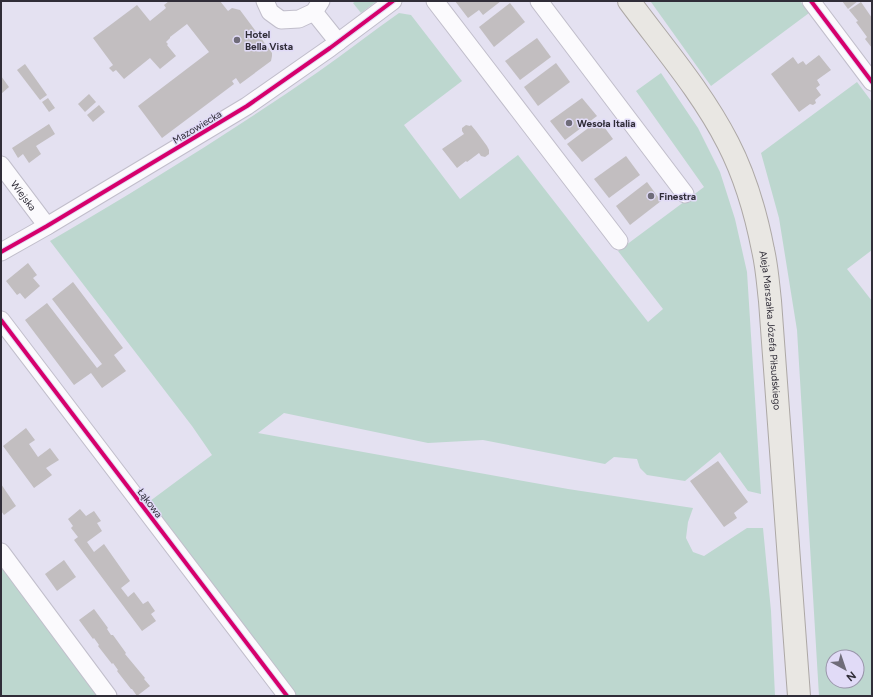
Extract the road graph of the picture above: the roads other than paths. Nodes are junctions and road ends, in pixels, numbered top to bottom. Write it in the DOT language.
graph roads {
  1 [pos="265,1"];
  2 [pos="393,1"];
  3 [pos="435,1"];
  4 [pos="539,1"];
  5 [pos="629,1"];
  6 [pos="811,1"];
  7 [pos="318,6"];
  8 [pos="338,42"];
  9 [pos="872,82"];
  10 [pos="1,165"];
  11 [pos="685,194"];
  12 [pos="47,226"];
  13 [pos="619,241"];
  14 [pos="1,252"];
  15 [pos="1,320"];
  16 [pos="1,552"];
  17 [pos="108,696"];
  18 [pos="287,696"];
  19 [pos="799,696"];
  1 -- 7 [label="street"];
  2 -- 8 [label="street, Mazowiecka"];
  3 -- 13 [label="street"];
  4 -- 11 [label="street"];
  5 -- 19 [label="main road, Aleja Marszałka Józefa Piłsudskiego"];
  6 -- 9 [label="street"];
  7 -- 8 [label="street"];
  8 -- 12 [label="street, Mazowiecka"];
  10 -- 12 [label="street, Wiejska"];
  12 -- 14 [label="street, Mazowiecka"];
  15 -- 18 [label="street, Łąkowa"];
  16 -- 17 [label="street"];
}
